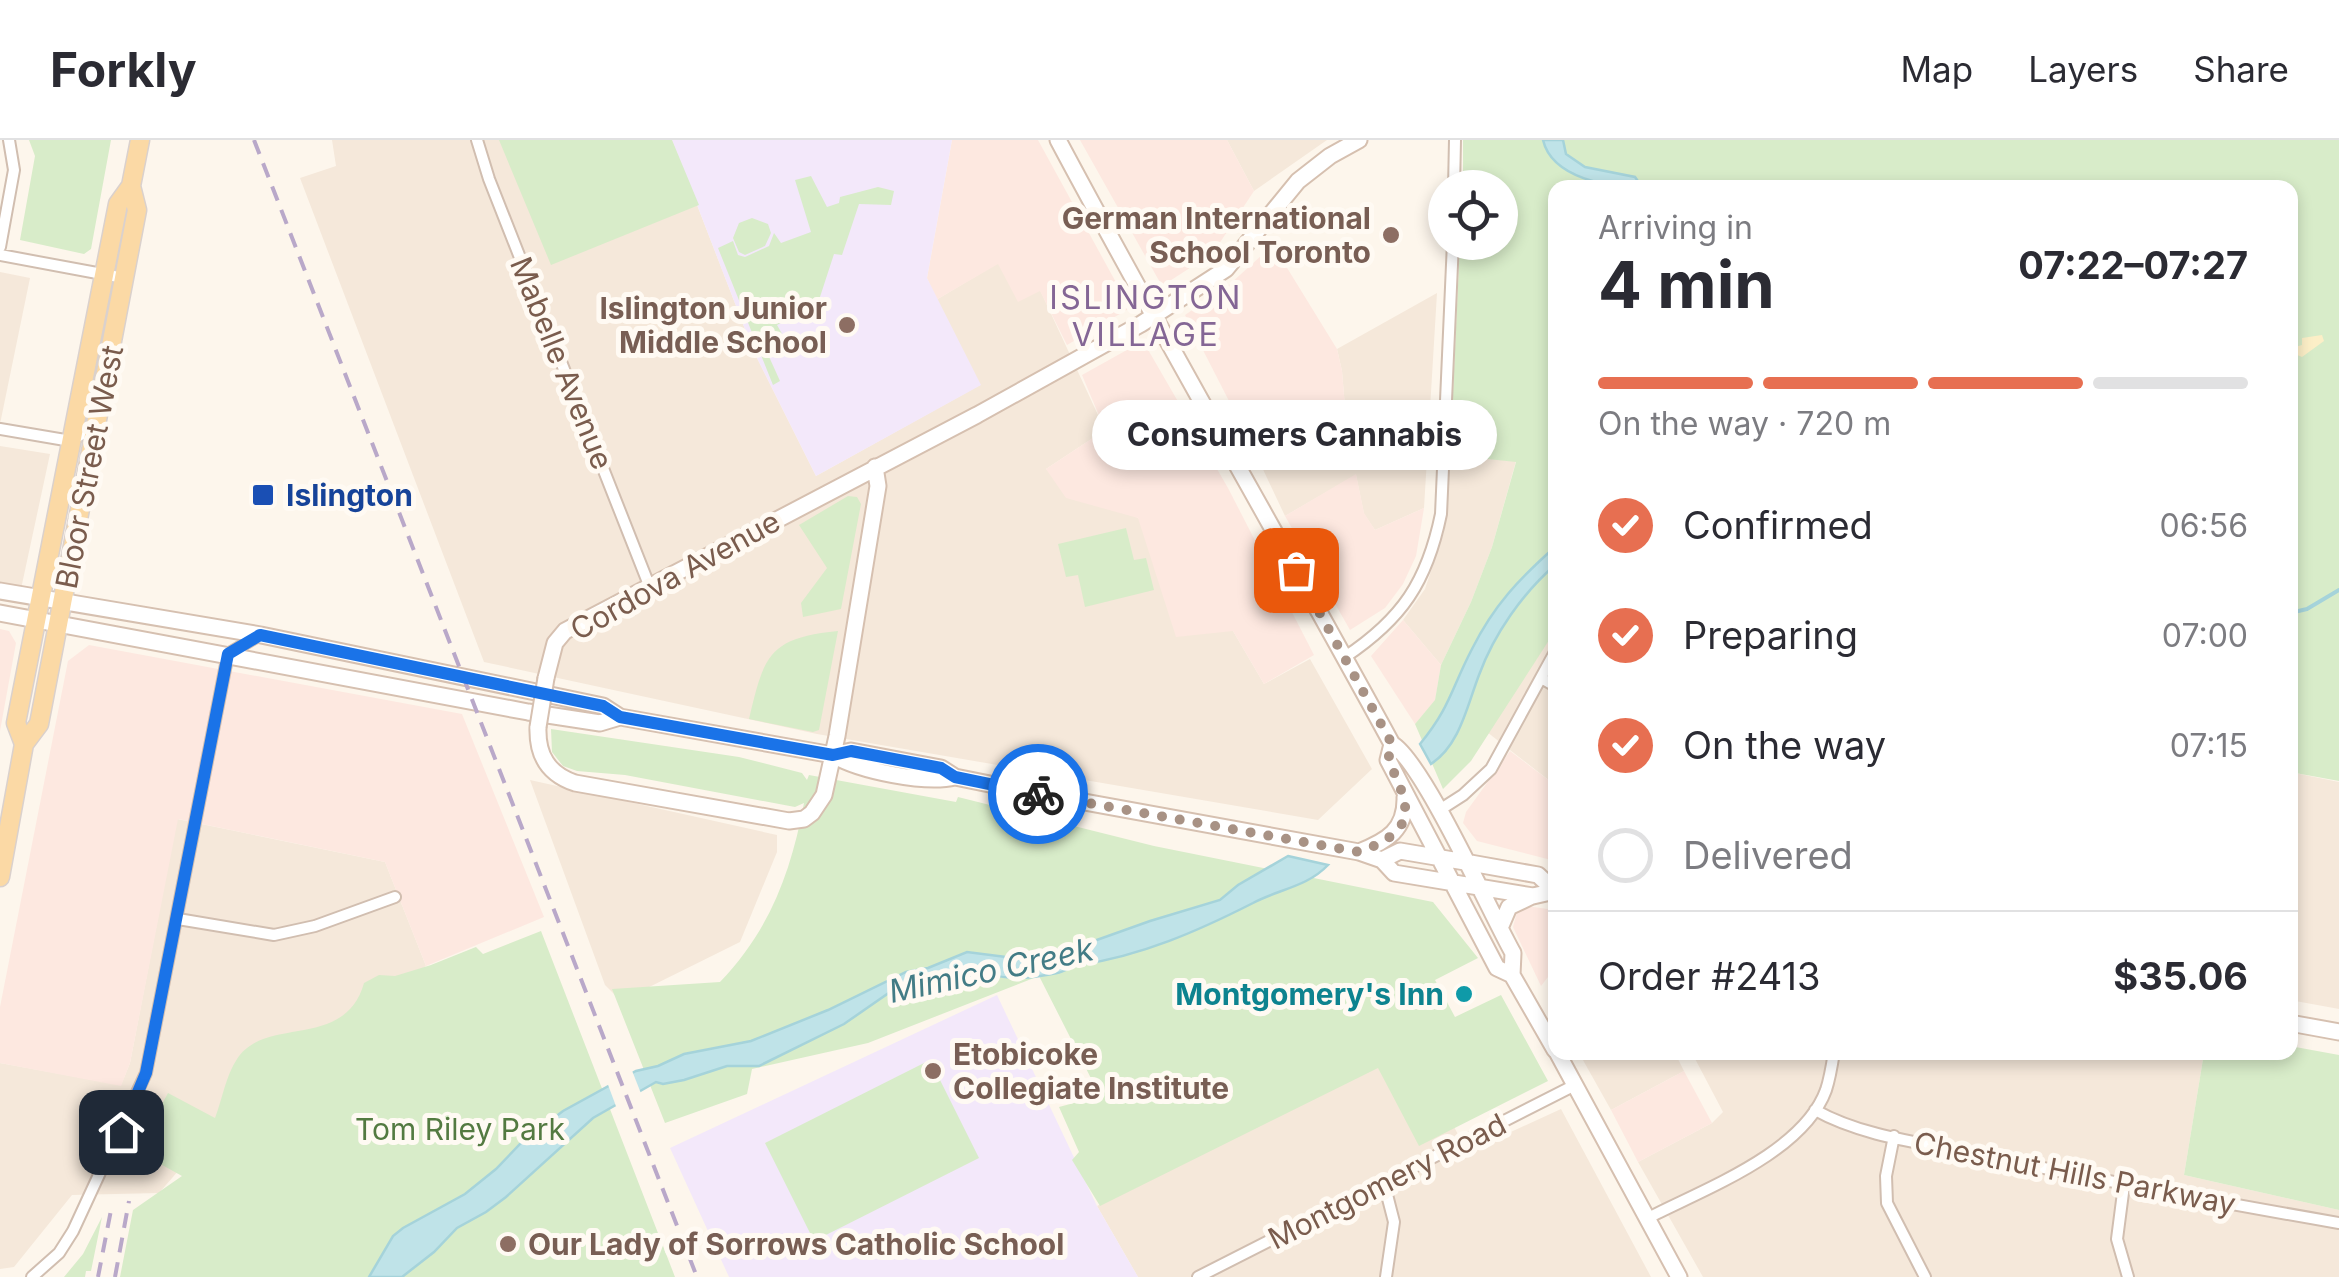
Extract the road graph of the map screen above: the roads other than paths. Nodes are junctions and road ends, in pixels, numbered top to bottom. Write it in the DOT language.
graph roads {
  1 [pos="9,140"];
  2 [pos="140,140"];
  3 [pos="477,140"];
  4 [pos="1058,140"];
  5 [pos="1359,140"];
  6 [pos="1455,140"];
  7 [pos="1454,170"];
  8 [pos="131,186"];
  9 [pos="0,247"];
  10 [pos="0,255"];
  11 [pos="1452,260"];
  12 [pos="104,274"];
  13 [pos="124,278"];
  14 [pos="1152,316"];
  15 [pos="98,424"];
  16 [pos="0,430"];
  17 [pos="71,442"];
  18 [pos="875,467"];
  19 [pos="649,585"];
  20 [pos="0,591"];
  21 [pos="40,598"];
  22 [pos="63,601"];
  23 [pos="0,614"];
  24 [pos="160,619"];
  25 [pos="36,620"];
  26 [pos="58,624"];
  27 [pos="260,635"];
  28 [pos="154,644"];
  29 [pos="228,654"];
  30 [pos="1345,658"];
  31 [pos="1548,664"];
  32 [pos="1540,678"];
  33 [pos="1548,682"];
  34 [pos="620,717"];
  35 [pos="24,744"];
  36 [pos="1392,744"];
  37 [pos="833,755"];
  38 [pos="8,786"];
  39 [pos="1406,797"];
  40 [pos="1438,810"];
  41 [pos="1359,852"];
  42 [pos="1438,858"];
  43 [pos="1382,860"];
  44 [pos="1466,862"];
  45 [pos="0,877"];
  46 [pos="1452,882"];
  47 [pos="1548,885"];
  48 [pos="1478,886"];
  49 [pos="1548,893"];
  50 [pos="1533,896"];
  51 [pos="395,897"];
  52 [pos="178,919"];
  53 [pos="1500,928"];
  54 [pos="1512,974"];
  55 [pos="2298,1024"];
  56 [pos="2339,1032"];
  57 [pos="1548,1037"];
  58 [pos="1561,1060"];
  59 [pos="1832,1060"];
  60 [pos="1575,1085"];
  61 [pos="1815,1110"];
  62 [pos="1894,1136"];
  63 [pos="1384,1184"];
  64 [pos="2124,1185"];
  65 [pos="1648,1218"];
  66 [pos="2339,1224"];
  67 [pos="1675,1275"];
  68 [pos="32,1277"];
  69 [pos="1198,1277"];
  70 [pos="1386,1277"];
  71 [pos="1925,1277"];
  72 [pos="2128,1277"];
  1 -- 9 [label="street"];
  2 -- 8 [label="main road, Bloor Street West"];
  3 -- 19 [label="street, Mabelle Avenue"];
  4 -- 14 [label="main road"];
  5 -- 14 [label="main road, Cordova Avenue"];
  6 -- 7 [label="street"];
  8 -- 12 [label="main road, Bloor Street West"];
  8 -- 13 [label="main road, Bloor Street West"];
  10 -- 12 [label="street"];
  11 -- 30 [label="street"];
  12 -- 13 [label="street"];
  12 -- 17 [label="main road, Bloor Street West"];
  13 -- 15 [label="main road, Bloor Street West"];
  14 -- 18 [label="main road, Cordova Avenue"];
  14 -- 30 [label="main road"];
  15 -- 17 [label="street"];
  15 -- 22 [label="main road, Bloor Street West"];
  16 -- 17 [label="street"];
  17 -- 21 [label="main road, Bloor Street West"];
  18 -- 19 [label="main road, Cordova Avenue"];
  18 -- 37 [label="main road, Cordova Avenue"];
  19 -- 37 [label="main road, Cordova Avenue, bridge"];
  20 -- 21 [label="main road"];
  21 -- 22 [label="main road"];
  21 -- 25 [label="main road, Bloor Street West"];
  22 -- 24 [label="main road"];
  22 -- 26 [label="main road, Bloor Street West"];
  23 -- 25 [label="main road"];
  24 -- 27 [label="main road"];
  24 -- 28 [label="main road"];
  25 -- 26 [label="main road"];
  25 -- 35 [label="main road, Bloor Street West"];
  26 -- 28 [label="main road"];
  26 -- 35 [label="main road, Bloor Street West"];
  27 -- 29 [label="street"];
  27 -- 34 [label="main road"];
  28 -- 29 [label="main road"];
  29 -- 34 [label="main road"];
  29 -- 52 [label="street"];
  30 -- 36 [label="main road"];
  31 -- 32 [label="street"];
  32 -- 33 [label="street"];
  32 -- 40 [label="street"];
  34 -- 37 [label="main road"];
  35 -- 38 [label="main road, Bloor Street West"];
  36 -- 39 [label="main road"];
  36 -- 40 [label="main road"];
  37 -- 41 [label="main road"];
  38 -- 45 [label="main road, Bloor Street West"];
  39 -- 41 [label="main road"];
  39 -- 42 [label="main road"];
  40 -- 44 [label="main road"];
  41 -- 43 [label="main road"];
  42 -- 43 [label="main road"];
  42 -- 44 [label="main road"];
  42 -- 46 [label="main road"];
  43 -- 46 [label="main road"];
  44 -- 47 [label="main road"];
  44 -- 48 [label="main road"];
  46 -- 48 [label="main road"];
  46 -- 54 [label="main road"];
  48 -- 50 [label="main road"];
  48 -- 53 [label="main road"];
  49 -- 50 [label="main road"];
  50 -- 53 [label="main road"];
  51 -- 52 [label="street"];
  52 -- 68 [label="street"];
  53 -- 54 [label="main road"];
  54 -- 57 [label="main road"];
  55 -- 56 [label="main road"];
  58 -- 60 [label="main road"];
  59 -- 61 [label="street"];
  60 -- 63 [label="street, Montgomery Road"];
  60 -- 65 [label="main road"];
  61 -- 62 [label="street, Chestnut Hills Parkway"];
  61 -- 65 [label="street"];
  62 -- 64 [label="street, Chestnut Hills Parkway"];
  62 -- 71 [label="street"];
  63 -- 69 [label="street, Montgomery Road"];
  63 -- 70 [label="street"];
  64 -- 66 [label="street, Chestnut Hills Parkway"];
  64 -- 72 [label="street"];
  65 -- 67 [label="main road"];
}
